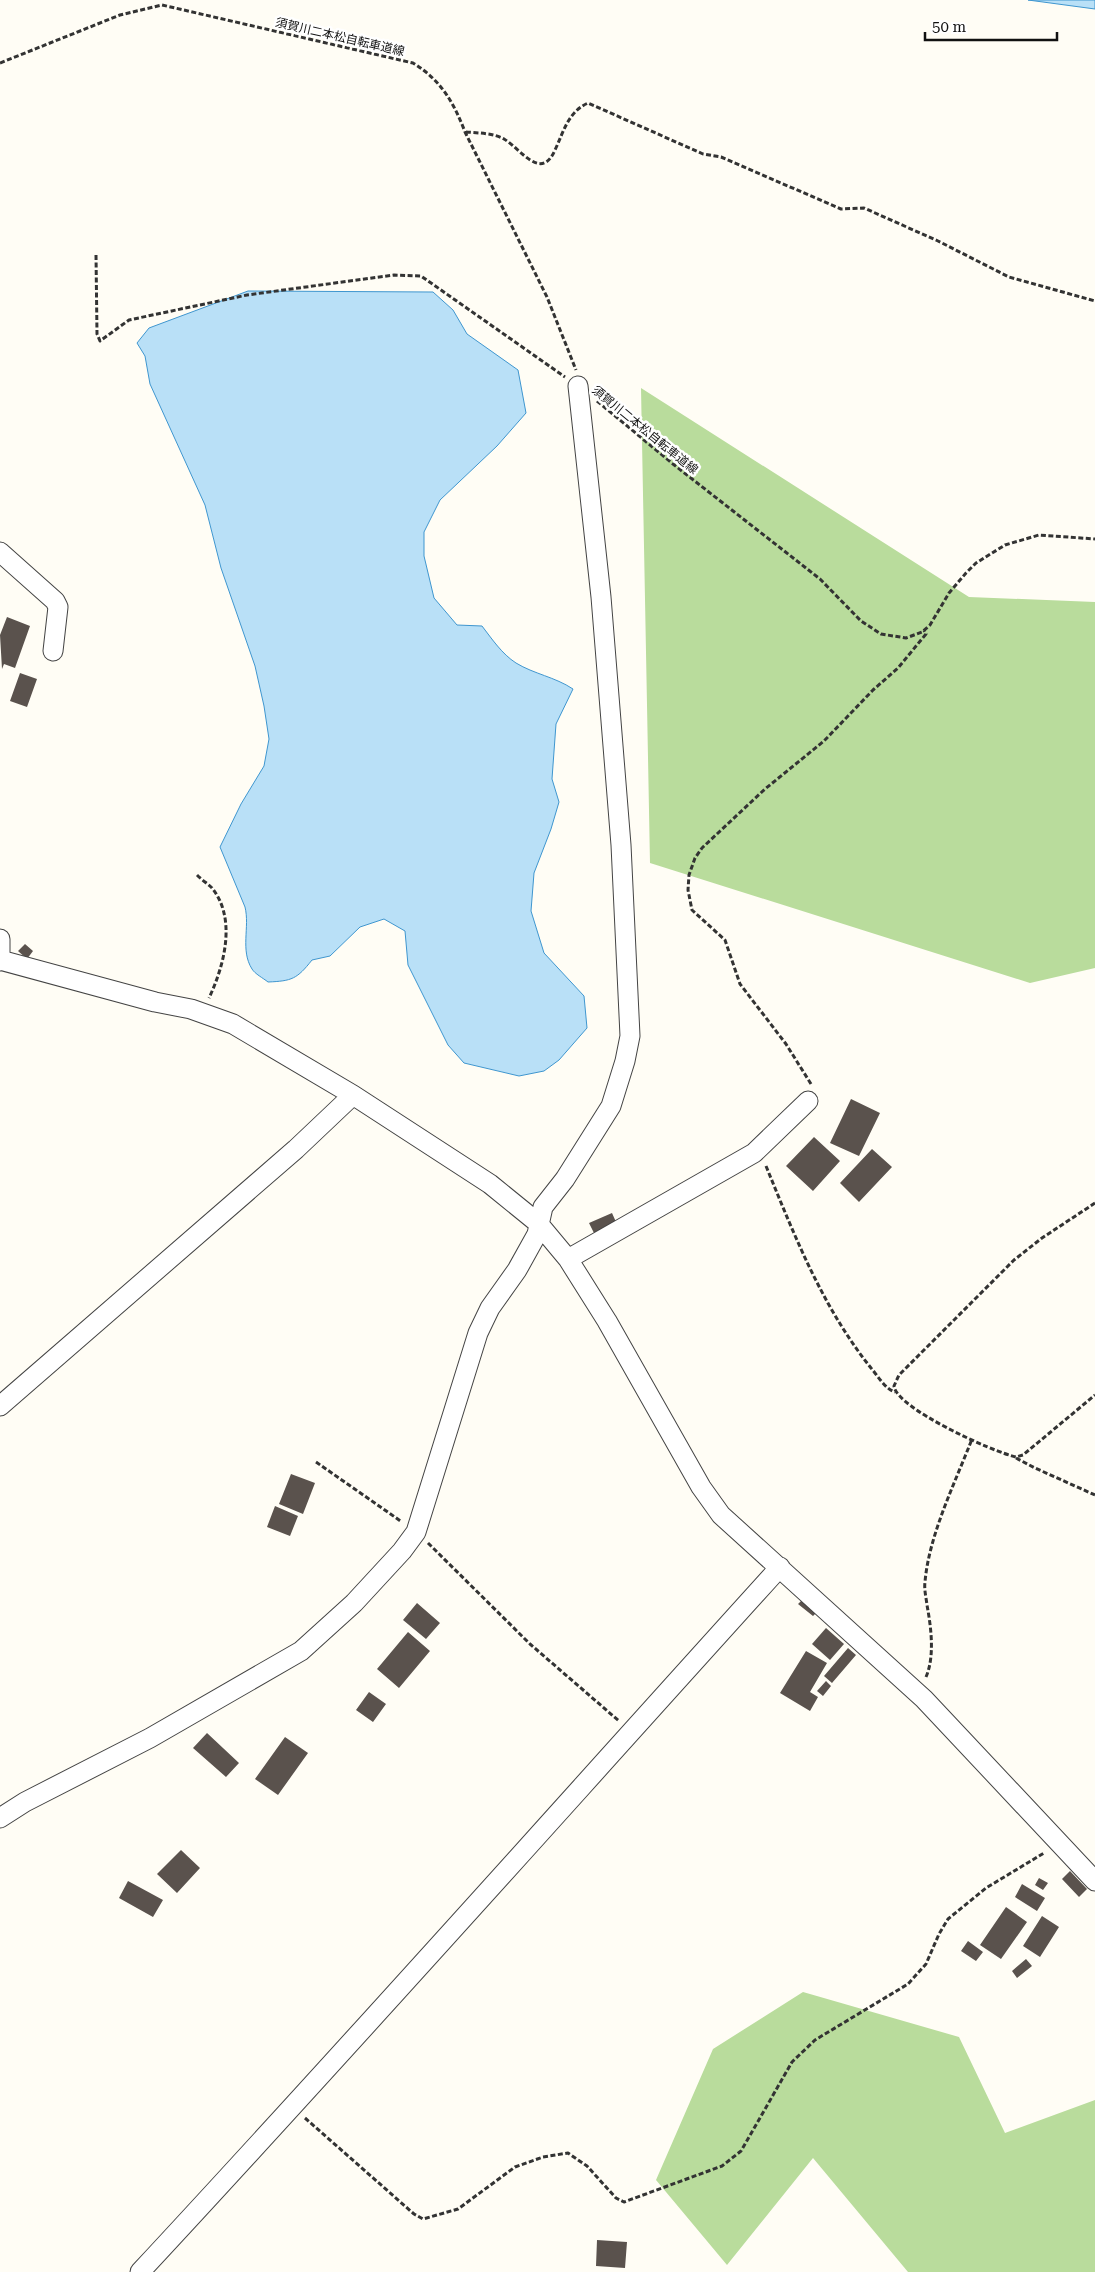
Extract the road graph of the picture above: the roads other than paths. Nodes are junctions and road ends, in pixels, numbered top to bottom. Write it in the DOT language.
graph roads {
  1 [pos="578,386"];
  2 [pos="0,552"];
  3 [pos="53,651"];
  4 [pos="0,939"];
  5 [pos="0,960"];
  6 [pos="353,1095"];
  7 [pos="808,1101"];
  8 [pos="538,1222"];
  9 [pos="568,1259"];
  10 [pos="0,1406"];
  11 [pos="780,1567"];
  12 [pos="0,1818"];
  13 [pos="1095,1881"];
  14 [pos="140,2272"];
  1 -- 8 [label="street"];
  2 -- 3 [label="street"];
  4 -- 5 [label="street"];
  5 -- 6 [label="street"];
  6 -- 8 [label="street"];
  6 -- 10 [label="street"];
  7 -- 9 [label="street"];
  8 -- 9 [label="street"];
  8 -- 12 [label="street"];
  9 -- 11 [label="street"];
  11 -- 13 [label="street"];
  11 -- 14 [label="street"];
}
